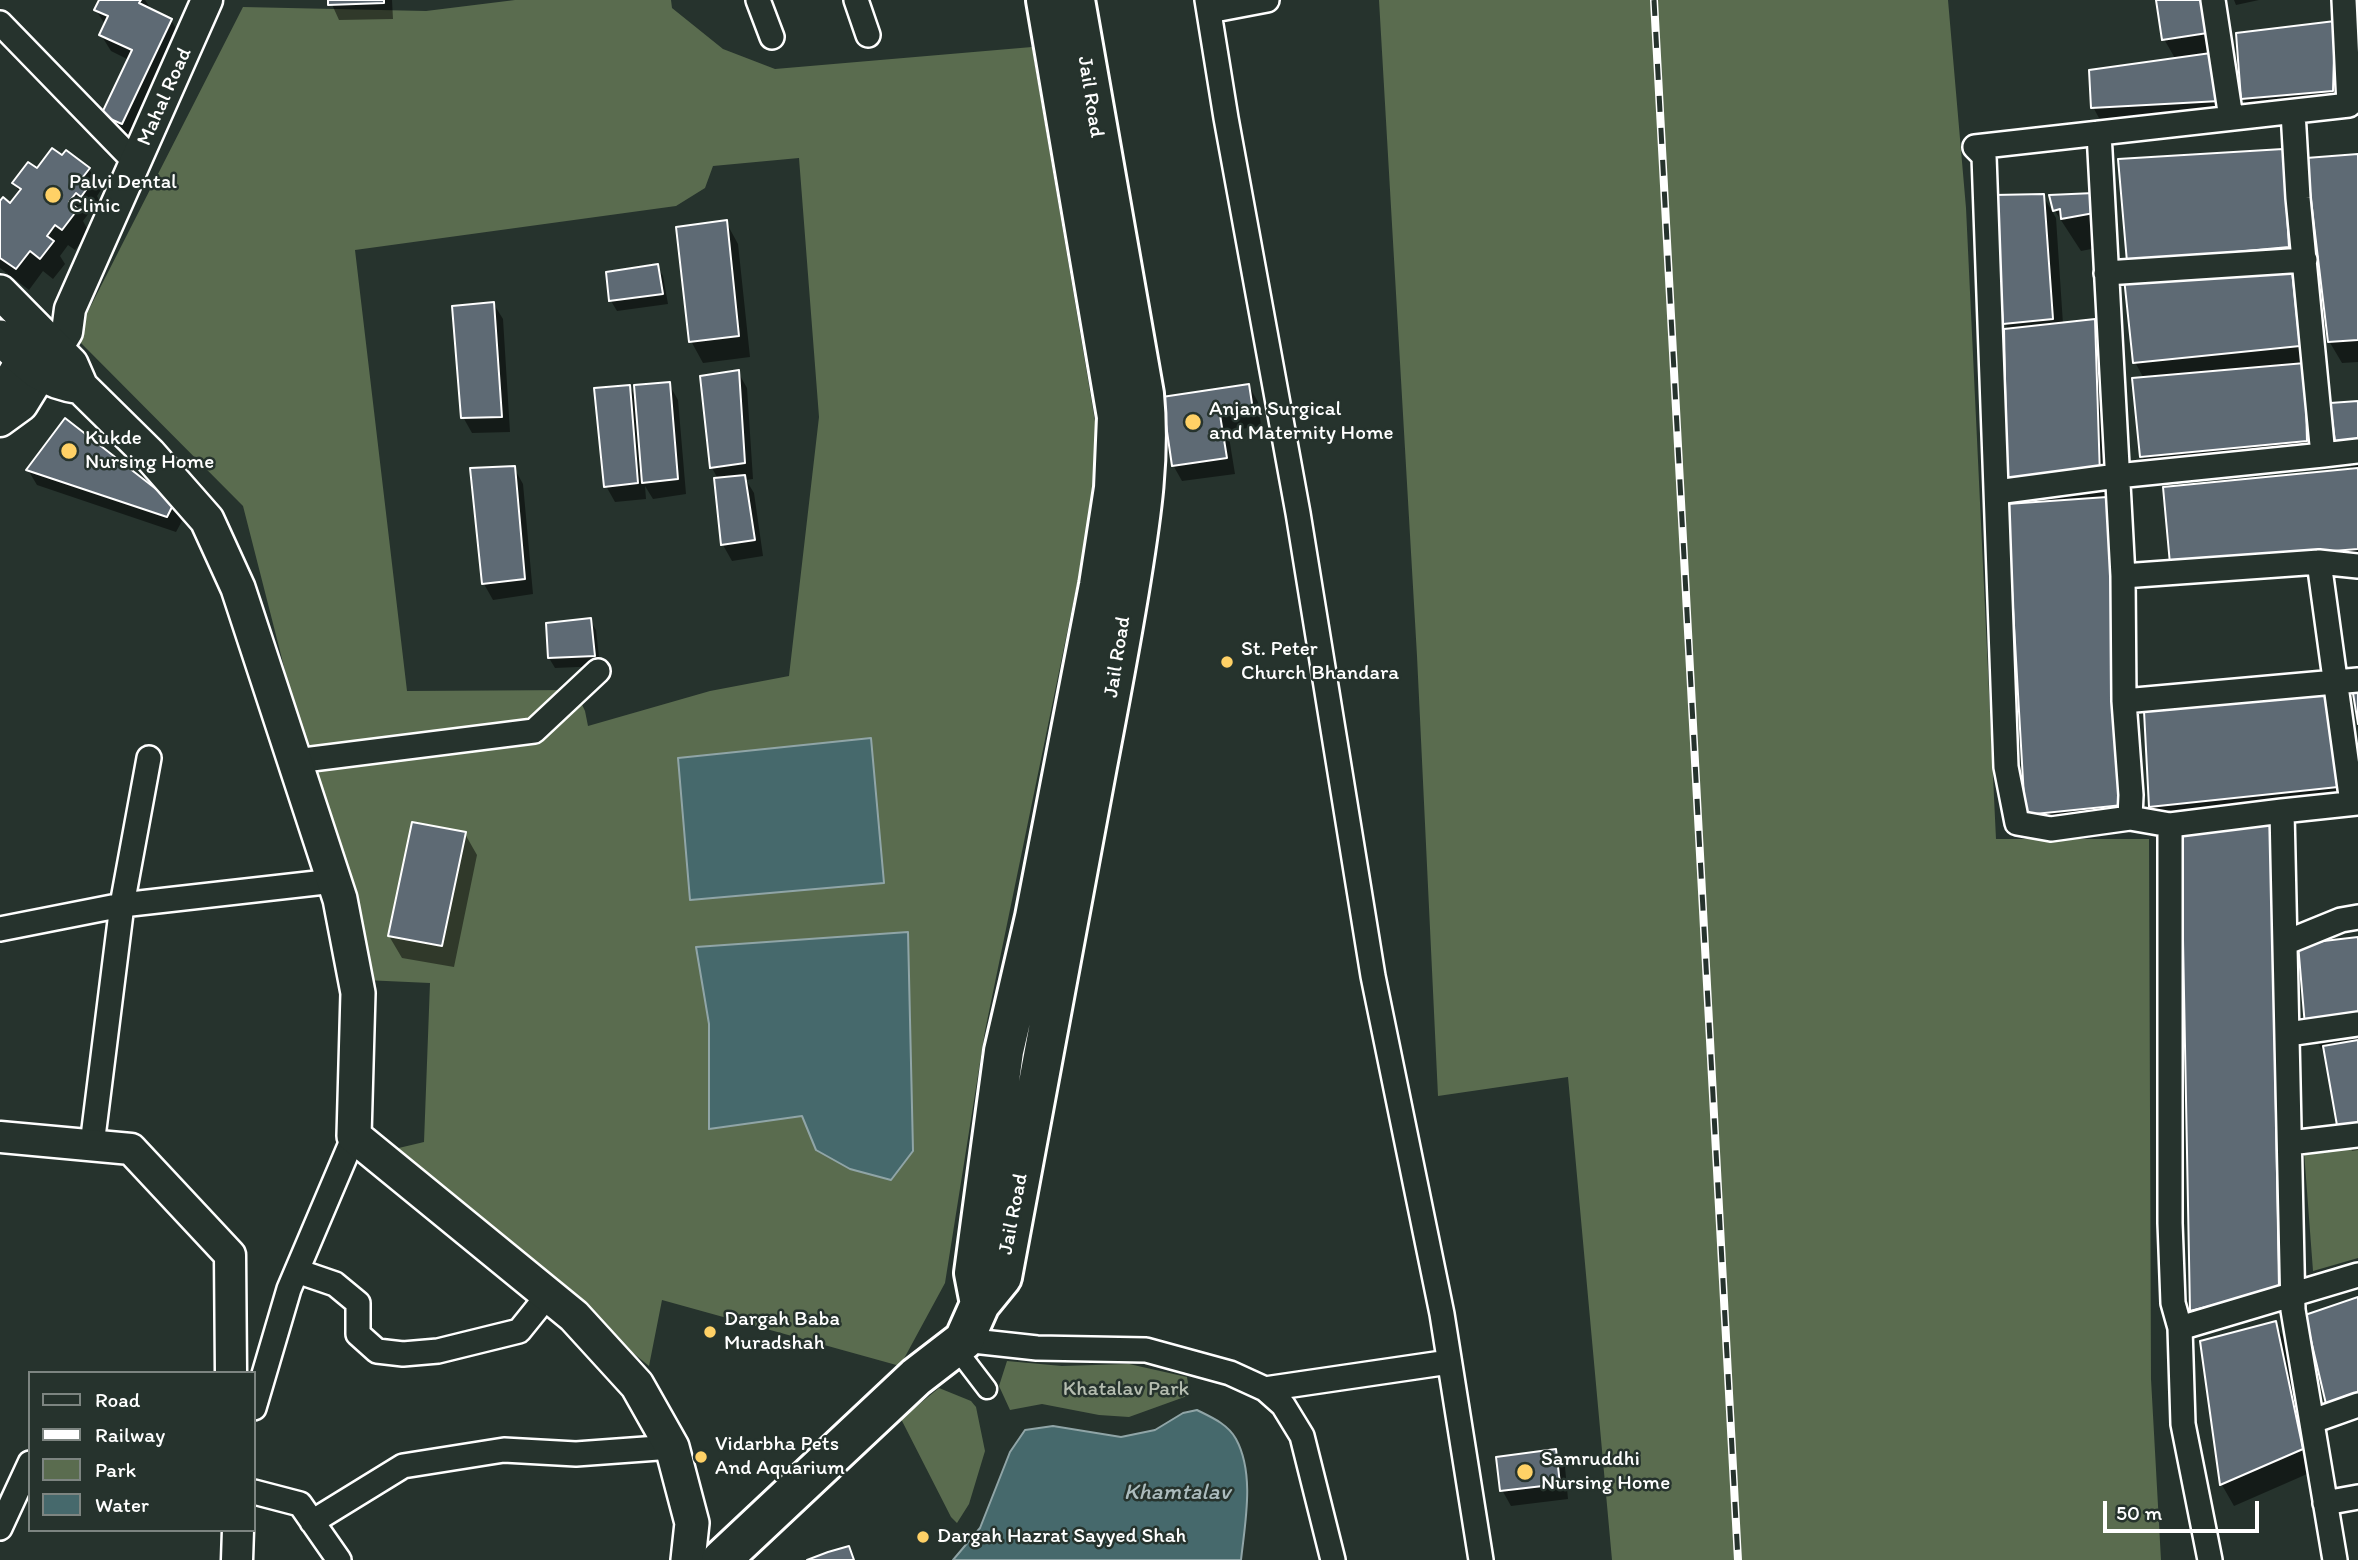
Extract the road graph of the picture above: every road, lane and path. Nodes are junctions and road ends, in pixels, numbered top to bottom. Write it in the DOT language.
graph roads {
  1 [pos="207,0"];
  2 [pos="758,0"];
  3 [pos="856,0"];
  4 [pos="1046,0"];
  5 [pos="1075,0"];
  6 [pos="1267,0"];
  7 [pos="2213,0"];
  8 [pos="2344,0"];
  9 [pos="1208,6"];
  10 [pos="0,23"];
  11 [pos="868,35"];
  12 [pos="772,37"];
  13 [pos="2353,103"];
  14 [pos="2293,112"];
  15 [pos="2231,118"];
  16 [pos="2099,133"];
  17 [pos="136,163"];
  18 [pos="2305,260"];
  19 [pos="2106,273"];
  20 [pos="0,292"];
  21 [pos="31,350"];
  22 [pos="0,421"];
  23 [pos="2358,451"];
  24 [pos="2323,455"];
  25 [pos="2117,476"];
  26 [pos="1997,492"];
  27 [pos="2319,562"];
  28 [pos="2358,566"];
  29 [pos="2123,576"];
  30 [pos="598,671"];
  31 [pos="2347,681"];
  32 [pos="2124,701"];
  33 [pos="149,758"];
  34 [pos="296,761"];
  35 [pos="2355,803"];
  36 [pos="2283,811"];
  37 [pos="2130,818"];
  38 [pos="2170,825"];
  39 [pos="334,881"];
  40 [pos="122,905"];
  41 [pos="2358,917"];
  42 [pos="0,929"];
  43 [pos="2287,942"];
  44 [pos="2358,1024"];
  45 [pos="2288,1034"];
  46 [pos="2358,1135"];
  47 [pos="354,1136"];
  48 [pos="0,1137"];
  49 [pos="2290,1143"];
  50 [pos="92,1145"];
  51 [pos="297,1271"];
  52 [pos="2358,1275"];
  53 [pos="548,1295"];
  54 [pos="2292,1295"];
  55 [pos="980,1304"];
  56 [pos="2180,1328"];
  57 [pos="959,1343"];
  58 [pos="1449,1362"];
  59 [pos="231,1371"];
  60 [pos="1265,1388"];
  61 [pos="987,1389"];
  62 [pos="256,1403"];
  63 [pos="2358,1405"];
  64 [pos="2313,1421"];
  65 [pos="672,1447"];
  66 [pos="28,1467"];
  67 [pos="256,1493"];
  68 [pos="2358,1497"];
  69 [pos="2325,1503"];
  70 [pos="312,1522"];
  71 [pos="0,1528"];
  72 [pos="238,1532"];
  73 [pos="237,1560"];
  74 [pos="339,1560"];
  75 [pos="688,1560"];
  76 [pos="721,1560"];
  77 [pos="1334,1560"];
  78 [pos="1481,1560"];
  79 [pos="2210,1560"];
  80 [pos="2335,1560"];
  1 -- 17 [label="street, Mahal Road"];
  2 -- 12 [label="street"];
  3 -- 11 [label="street"];
  4 -- 55 [label="highway, Jail Road"];
  5 -- 55 [label="highway, Jail Road"];
  6 -- 9 [label="street"];
  7 -- 15 [label="street"];
  8 -- 13 [label="street"];
  9 -- 58 [label="street"];
  10 -- 17 [label="street"];
  13 -- 14 [label="street"];
  14 -- 15 [label="street"];
  14 -- 18 [label="street"];
  15 -- 16 [label="street"];
  16 -- 19 [label="street"];
  16 -- 26 [label="street"];
  17 -- 21 [label="street, Mahal Road"];
  18 -- 19 [label="street"];
  18 -- 24 [label="street"];
  19 -- 25 [label="street"];
  20 -- 21 [label="main road"];
  21 -- 22 [label="street, Mahal Road"];
  21 -- 34 [label="main road"];
  23 -- 24 [label="street"];
  24 -- 25 [label="street"];
  25 -- 26 [label="street"];
  25 -- 29 [label="street"];
  26 -- 37 [label="street"];
  27 -- 28 [label="street"];
  27 -- 29 [label="street"];
  27 -- 31 [label="street"];
  29 -- 32 [label="street"];
  30 -- 34 [label="street"];
  31 -- 32 [label="street"];
  31 -- 35 [label="street"];
  32 -- 37 [label="street"];
  33 -- 40 [label="street"];
  34 -- 39 [label="main road"];
  35 -- 36 [label="street"];
  36 -- 38 [label="street"];
  36 -- 43 [label="street"];
  37 -- 38 [label="street"];
  38 -- 56 [label="street"];
  39 -- 40 [label="street"];
  39 -- 47 [label="main road"];
  40 -- 42 [label="street"];
  40 -- 50 [label="street"];
  41 -- 43 [label="street"];
  43 -- 45 [label="street"];
  44 -- 45 [label="street"];
  45 -- 49 [label="street"];
  46 -- 49 [label="street"];
  47 -- 51 [label="street"];
  47 -- 53 [label="main road"];
  48 -- 50 [label="street"];
  49 -- 54 [label="street"];
  50 -- 59 [label="street"];
  51 -- 53 [label="street"];
  51 -- 62 [label="street"];
  52 -- 54 [label="street"];
  53 -- 65 [label="main road"];
  54 -- 56 [label="street"];
  54 -- 64 [label="street"];
  55 -- 57 [label="highway, Jail Road"];
  56 -- 79 [label="street"];
  57 -- 60 [label="street"];
  57 -- 61 [label="street"];
  57 -- 76 [label="highway, Jail Road"];
  58 -- 60 [label="street"];
  58 -- 78 [label="street"];
  60 -- 77 [label="street"];
  63 -- 64 [label="street"];
  64 -- 69 [label="street"];
  65 -- 70 [label="street"];
  65 -- 75 [label="main road"];
  66 -- 71 [label="street"];
  67 -- 70 [label="street"];
  68 -- 69 [label="street"];
  69 -- 80 [label="street"];
  70 -- 74 [label="street"];
  72 -- 73 [label="street"];
}
